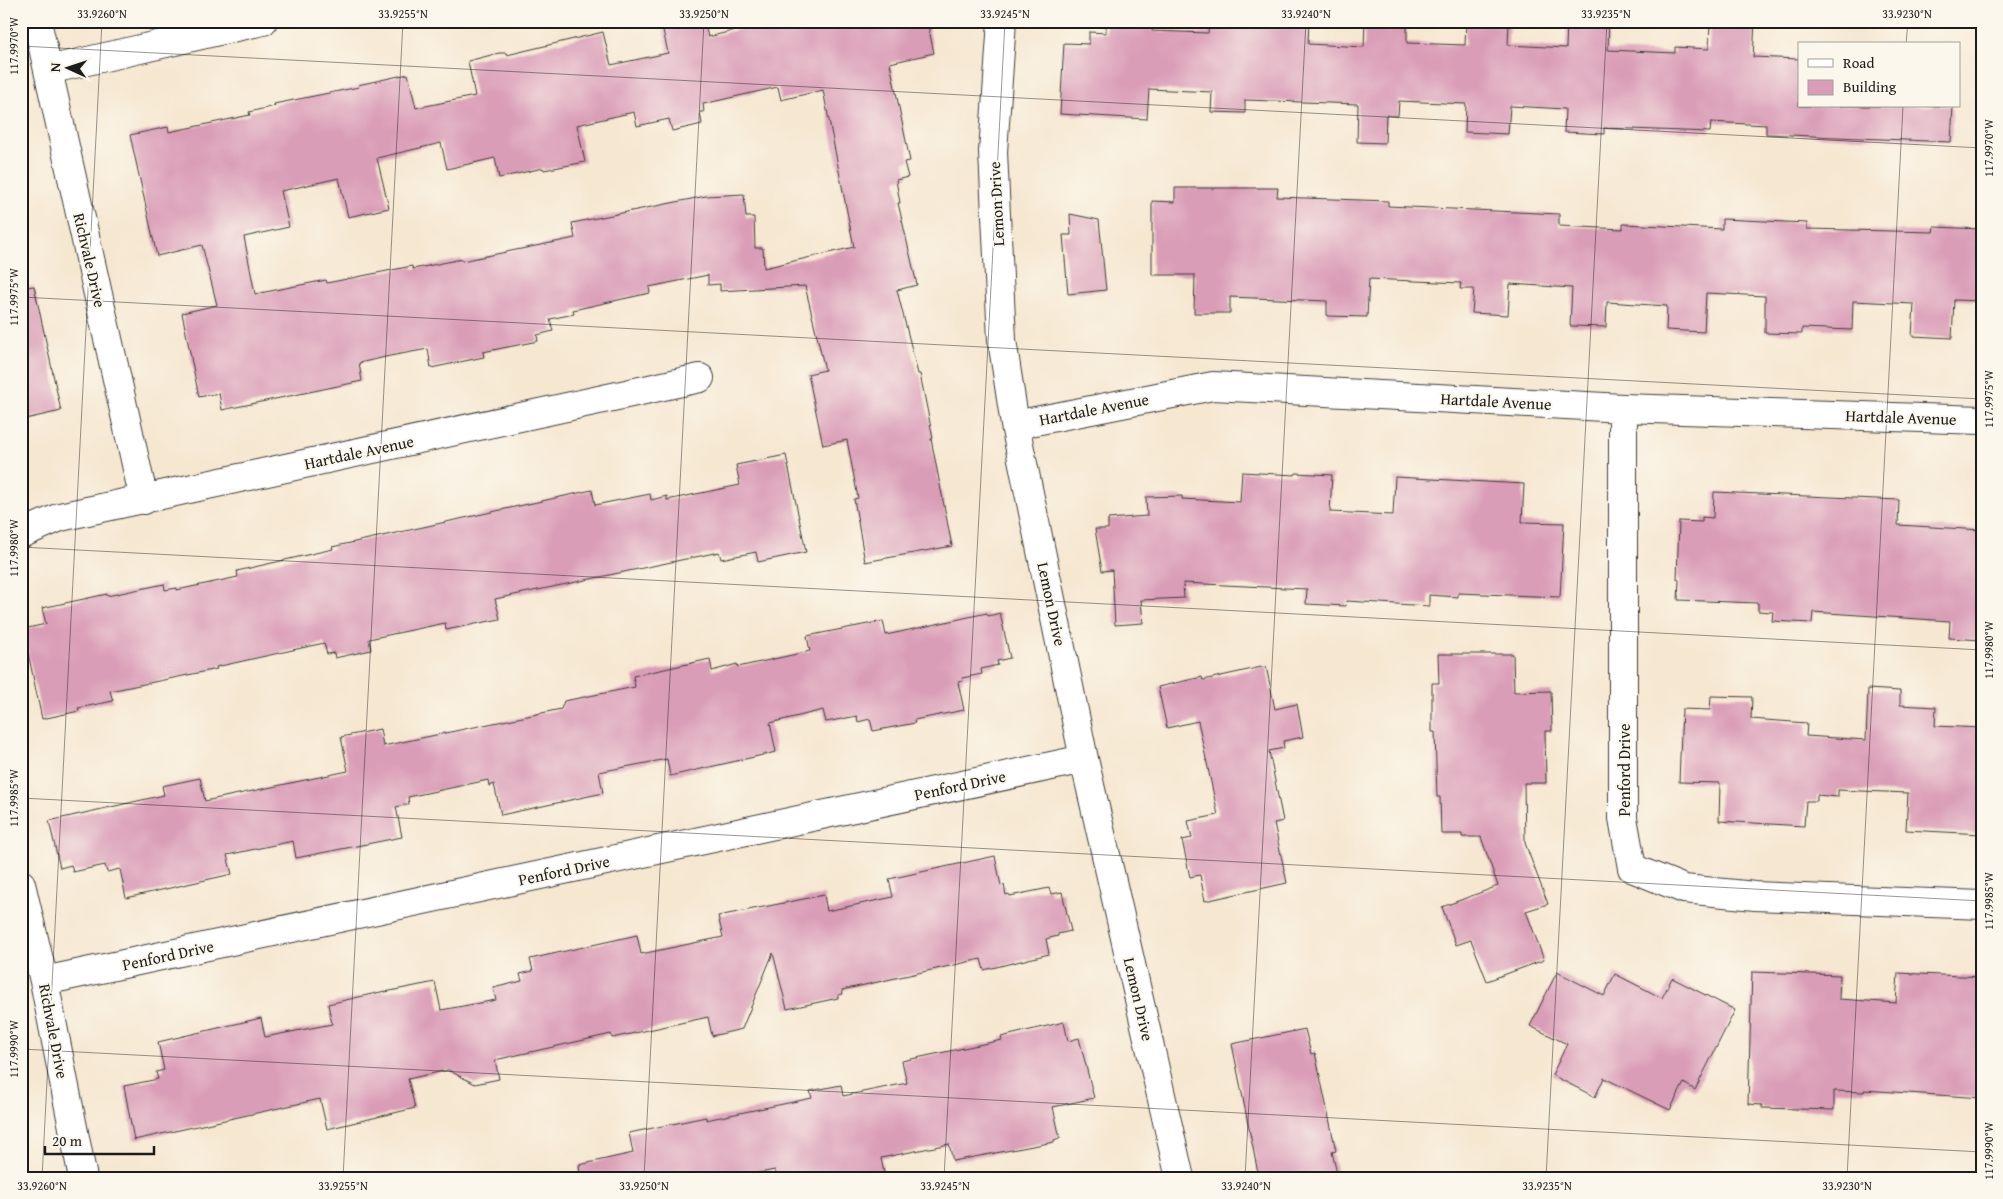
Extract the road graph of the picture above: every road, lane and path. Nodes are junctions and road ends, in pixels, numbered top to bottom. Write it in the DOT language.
graph roads {
  1 [pos="38,21"];
  2 [pos="263,21"];
  3 [pos="1002,21"];
  4 [pos="48,70"];
  5 [pos="700,378"];
  6 [pos="1623,408"];
  7 [pos="1982,420"];
  8 [pos="1015,425"];
  9 [pos="144,500"];
  10 [pos="21,534"];
  11 [pos="1084,759"];
  12 [pos="21,884"];
  13 [pos="1982,905"];
  14 [pos="44,982"];
  15 [pos="83,1178"];
  16 [pos="1180,1178"];
  1 -- 4 [label="street, Richvale Drive"];
  2 -- 4 [label="street"];
  3 -- 8 [label="street, Lemon Drive"];
  4 -- 9 [label="street, Richvale Drive"];
  5 -- 9 [label="street, Hartdale Avenue"];
  6 -- 7 [label="street, Hartdale Avenue"];
  6 -- 8 [label="street, Hartdale Avenue"];
  6 -- 13 [label="street, Penford Drive"];
  8 -- 11 [label="street, Lemon Drive"];
  9 -- 10 [label="street, Hartdale Avenue"];
  11 -- 14 [label="street, Penford Drive"];
  11 -- 16 [label="street, Lemon Drive"];
  12 -- 14 [label="street, Richvale Drive"];
  14 -- 15 [label="street, Richvale Drive"];
}
